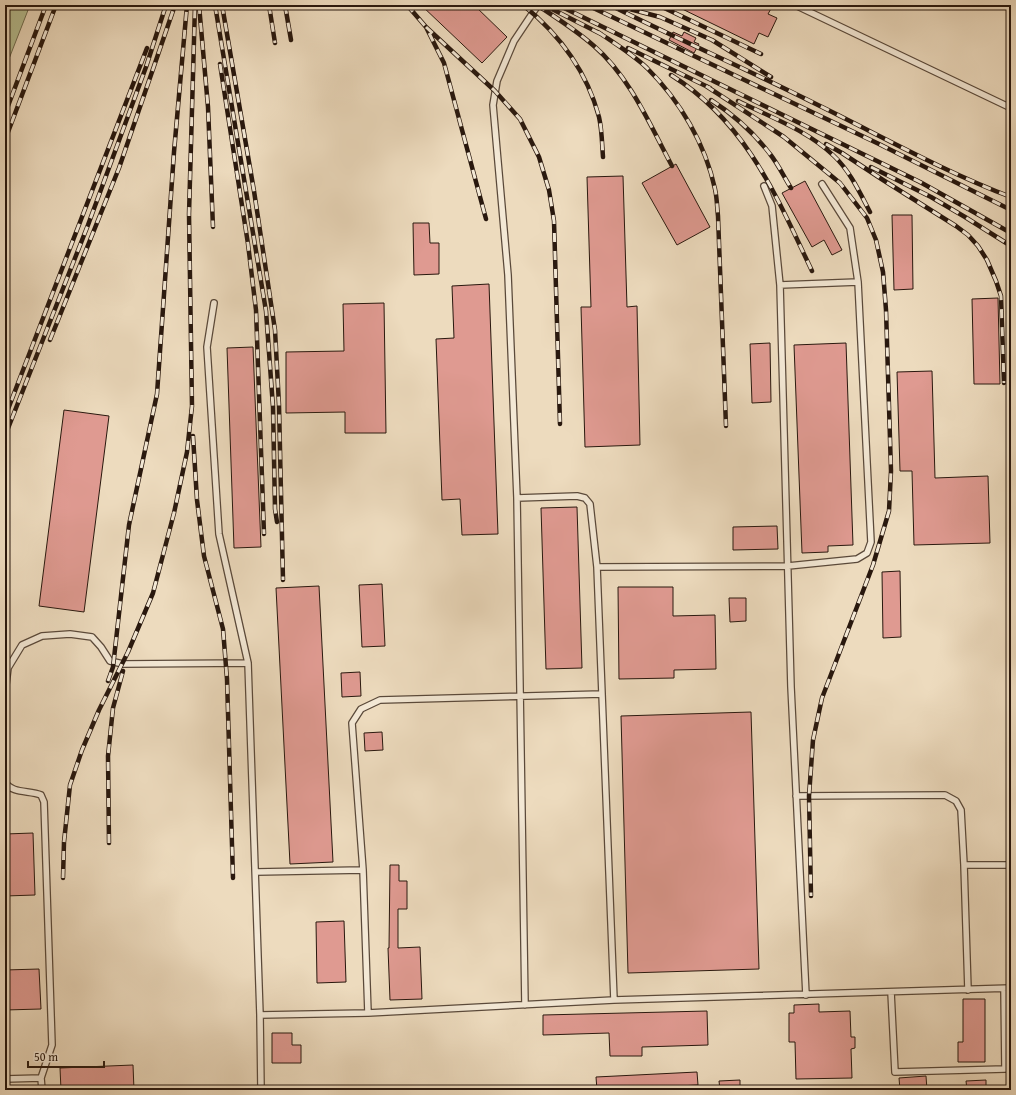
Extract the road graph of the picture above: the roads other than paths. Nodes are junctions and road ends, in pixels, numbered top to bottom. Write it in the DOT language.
graph roads {
  1 [pos="538,5"];
  2 [pos="795,5"];
  3 [pos="1011,108"];
  4 [pos="822,184"];
  5 [pos="764,186"];
  6 [pos="858,282"];
  7 [pos="780,285"];
  8 [pos="214,303"];
  9 [pos="517,498"];
  10 [pos="788,566"];
  11 [pos="597,567"];
  12 [pos="248,663"];
  13 [pos="5,693"];
  14 [pos="602,694"];
  15 [pos="520,695"];
  16 [pos="5,782"];
  17 [pos="796,796"];
  18 [pos="964,865"];
  19 [pos="1011,865"];
  20 [pos="364,870"];
  21 [pos="256,872"];
  22 [pos="1011,988"];
  23 [pos="1004,989"];
  24 [pos="968,990"];
  25 [pos="891,992"];
  26 [pos="806,995"];
  27 [pos="614,1000"];
  28 [pos="526,1005"];
  29 [pos="368,1014"];
  30 [pos="260,1015"];
  31 [pos="41,1078"];
  32 [pos="5,1079"];
  33 [pos="42,1090"];
  34 [pos="261,1090"];
  1 -- 9 [label="lane"];
  2 -- 3 [label="lane"];
  4 -- 6 [label="lane"];
  5 -- 7 [label="lane"];
  6 -- 7 [label="lane"];
  6 -- 10 [label="lane"];
  7 -- 10 [label="lane"];
  8 -- 12 [label="lane"];
  9 -- 11 [label="lane"];
  9 -- 15 [label="lane"];
  10 -- 11 [label="lane"];
  10 -- 17 [label="lane"];
  11 -- 14 [label="lane"];
  12 -- 13 [label="lane"];
  12 -- 21 [label="lane"];
  14 -- 15 [label="lane"];
  14 -- 27 [label="lane"];
  15 -- 20 [label="lane"];
  15 -- 28 [label="lane"];
  16 -- 31 [label="lane"];
  17 -- 18 [label="lane"];
  17 -- 26 [label="lane"];
  18 -- 19 [label="lane"];
  18 -- 24 [label="lane"];
  20 -- 21 [label="lane"];
  20 -- 29 [label="lane"];
  21 -- 30 [label="lane"];
  22 -- 23 [label="lane"];
  23 -- 24 [label="lane"];
  23 -- 25 [label="lane"];
  24 -- 25 [label="lane"];
  25 -- 26 [label="lane"];
  26 -- 27 [label="lane"];
  27 -- 28 [label="lane"];
  28 -- 29 [label="lane"];
  29 -- 30 [label="lane"];
  30 -- 34 [label="lane"];
  31 -- 32 [label="lane"];
  31 -- 33 [label="lane"];
}
